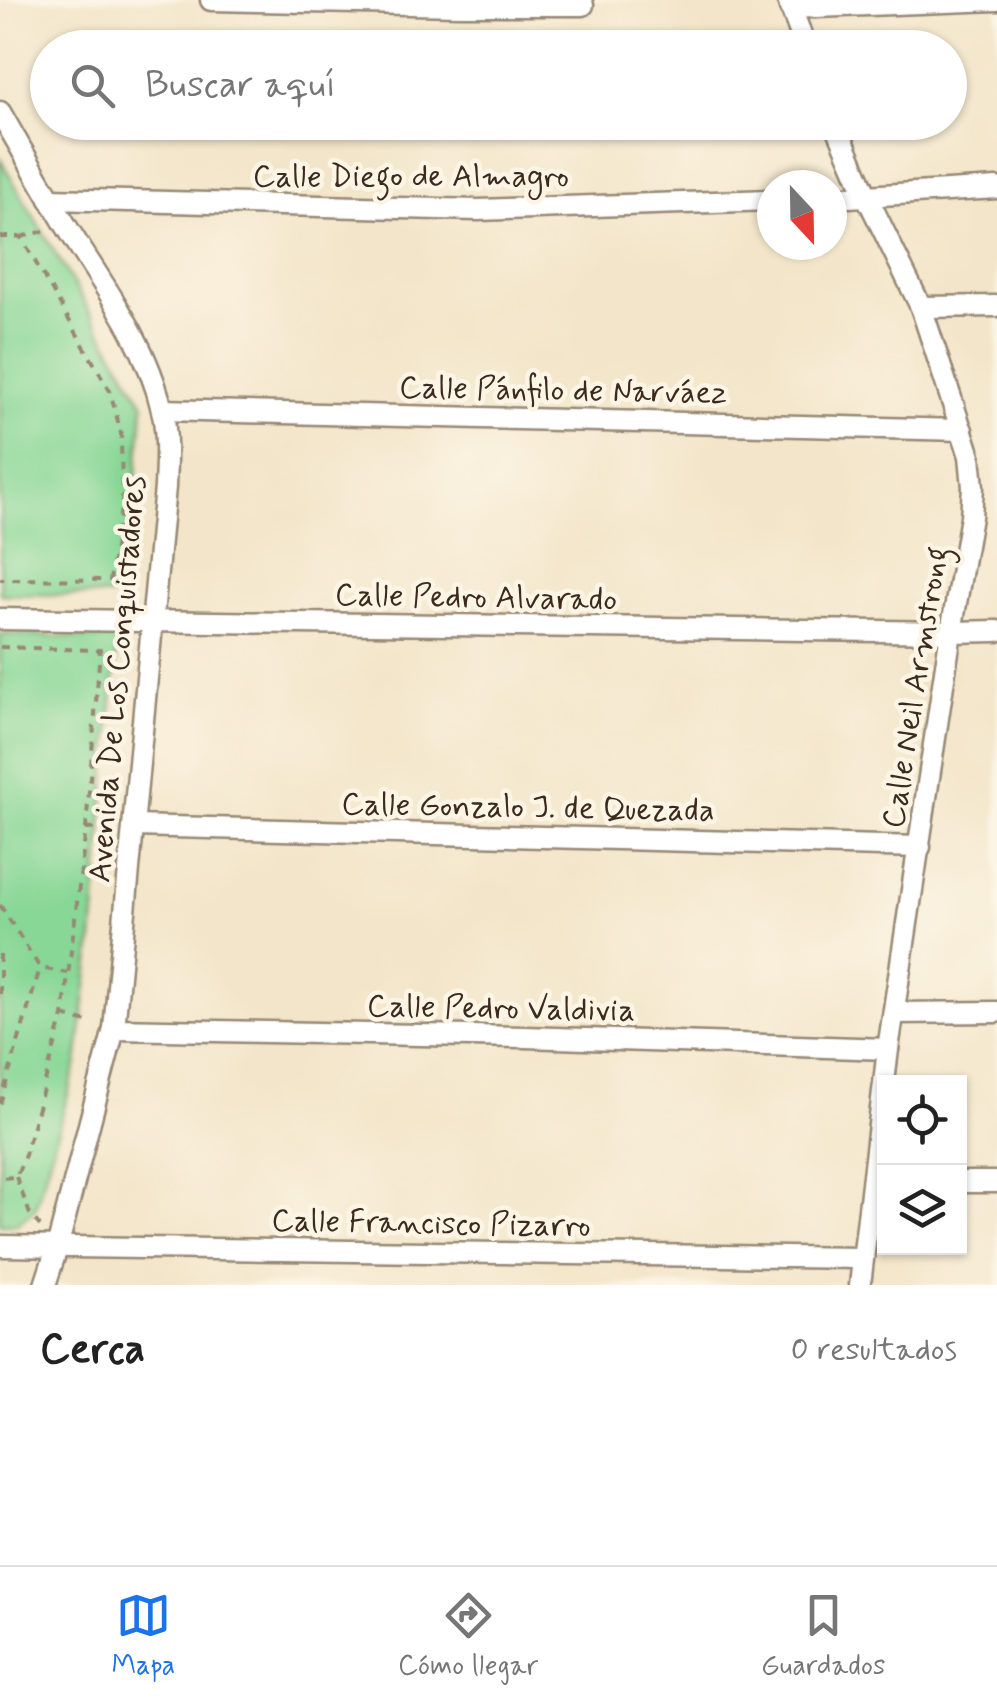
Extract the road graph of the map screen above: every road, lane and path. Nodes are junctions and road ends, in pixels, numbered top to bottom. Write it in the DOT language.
graph roads {
  1 [pos="211,0"];
  2 [pos="997,0"];
  3 [pos="583,4"];
  4 [pos="789,4"];
  5 [pos="799,30"];
  6 [pos="0,112"];
  7 [pos="842,140"];
  8 [pos="997,188"];
  9 [pos="866,196"];
  10 [pos="847,197"];
  11 [pos="50,199"];
  12 [pos="757,201"];
  13 [pos="0,237"];
  14 [pos="997,306"];
  15 [pos="921,307"];
  16 [pos="162,410"];
  17 [pos="962,430"];
  18 [pos="0,579"];
  19 [pos="0,619"];
  20 [pos="153,621"];
  21 [pos="997,631"];
  22 [pos="951,632"];
  23 [pos="0,647"];
  24 [pos="134,826"];
  25 [pos="920,846"];
  26 [pos="0,905"];
  27 [pos="0,954"];
  28 [pos="40,968"];
  29 [pos="68,973"];
  30 [pos="0,1001"];
  31 [pos="997,1012"];
  32 [pos="894,1013"];
  33 [pos="62,1016"];
  34 [pos="114,1029"];
  35 [pos="888,1049"];
  36 [pos="0,1104"];
  37 [pos="878,1165"];
  38 [pos="16,1177"];
  39 [pos="0,1178"];
  40 [pos="967,1182"];
  41 [pos="997,1182"];
  42 [pos="877,1183"];
  43 [pos="0,1246"];
  44 [pos="56,1248"];
  45 [pos="861,1258"];
  46 [pos="44,1285"];
  47 [pos="860,1285"];
  1 -- 3 [label="street"];
  2 -- 4 [label="street"];
  4 -- 5 [label="street"];
  6 -- 11 [label="street, Avenida De Los Conquistadores"];
  7 -- 9 [label="street, Calle Neil Armstrong"];
  8 -- 9 [label="street"];
  9 -- 10 [label="street"];
  9 -- 15 [label="street, Calle Neil Armstrong"];
  11 -- 12 [label="street, Calle Diego de Almagro"];
  11 -- 16 [label="street, Avenida De Los Conquistadores"];
  13 -- 18 [label="path"];
  14 -- 15 [label="street"];
  15 -- 17 [label="street, Calle Neil Armstrong"];
  16 -- 17 [label="street, Calle Pánfilo de Narváez"];
  16 -- 20 [label="street, Avenida De Los Conquistadores"];
  17 -- 22 [label="street, Calle Neil Armstrong"];
  19 -- 20 [label="street, Calle Pedro Alvarado"];
  20 -- 22 [label="street, Calle Pedro Alvarado"];
  20 -- 24 [label="street, Avenida De Los Conquistadores"];
  21 -- 22 [label="street, Calle Pedro Alvarado"];
  22 -- 25 [label="street, Calle Neil Armstrong"];
  23 -- 29 [label="path"];
  24 -- 25 [label="street, Calle Gonzalo J. de Quezada"];
  24 -- 34 [label="street, Avenida De Los Conquistadores"];
  25 -- 32 [label="street, Calle Neil Armstrong"];
  26 -- 28 [label="path"];
  27 -- 30 [label="path"];
  28 -- 29 [label="path"];
  28 -- 36 [label="path"];
  29 -- 33 [label="path"];
  31 -- 32 [label="street"];
  32 -- 35 [label="street, Calle Neil Armstrong"];
  33 -- 34 [label="path"];
  33 -- 38 [label="path"];
  34 -- 35 [label="street, Calle Pedro Valdivia"];
  34 -- 44 [label="street, Avenida De Los Conquistadores"];
  35 -- 37 [label="street, Calle Neil Armstrong"];
  38 -- 39 [label="path"];
  38 -- 44 [label="path"];
  40 -- 41 [label="street"];
  42 -- 45 [label="street, Calle Neil Armstrong"];
  43 -- 44 [label="street, Calle Francisco Pizarro"];
  44 -- 45 [label="street, Calle Francisco Pizarro"];
  44 -- 46 [label="street, Avenida De Los Conquistadores"];
  45 -- 47 [label="street, Calle Neil Armstrong"];
}
